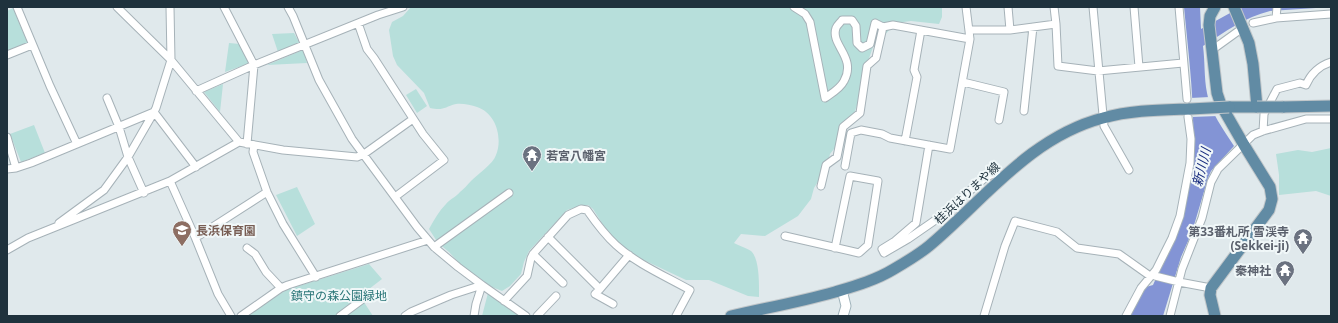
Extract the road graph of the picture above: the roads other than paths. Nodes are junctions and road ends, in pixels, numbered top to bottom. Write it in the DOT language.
graph roads {
  1 [pos="17,7"];
  2 [pos="117,7"];
  3 [pos="170,7"];
  4 [pos="224,7"];
  5 [pos="288,7"];
  6 [pos="294,7"];
  7 [pos="376,7"];
  8 [pos="403,7"];
  9 [pos="794,7"];
  10 [pos="966,7"];
  11 [pos="1008,7"];
  12 [pos="1054,7"];
  13 [pos="1093,7"];
  14 [pos="1134,7"];
  15 [pos="1179,7"];
  16 [pos="1215,7"];
  17 [pos="1234,8"];
  18 [pos="1276,13"];
  19 [pos="1331,14"];
  20 [pos="378,15"];
  21 [pos="293,16"];
  22 [pos="358,23"];
  23 [pos="1056,24"];
  24 [pos="883,27"];
  25 [pos="1033,27"];
  26 [pos="1244,27"];
  27 [pos="921,30"];
  28 [pos="969,30"];
  29 [pos="1010,30"];
  30 [pos="970,39"];
  31 [pos="32,45"];
  32 [pos="305,45"];
  33 [pos="1212,46"];
  34 [pos="7,56"];
  35 [pos="171,60"];
  36 [pos="1331,62"];
  37 [pos="1183,63"];
  38 [pos="254,65"];
  39 [pos="1139,67"];
  40 [pos="1098,71"];
  41 [pos="963,82"];
  42 [pos="196,91"];
  43 [pos="107,98"];
  44 [pos="1331,106"];
  45 [pos="1257,107"];
  46 [pos="1188,108"];
  47 [pos="1024,111"];
  48 [pos="154,112"];
  49 [pos="1103,118"];
  50 [pos="413,119"];
  51 [pos="1331,119"];
  52 [pos="999,120"];
  53 [pos="119,127"];
  54 [pos="1263,131"];
  55 [pos="7,137"];
  56 [pos="905,141"];
  57 [pos="239,142"];
  58 [pos="77,144"];
  59 [pos="251,145"];
  60 [pos="929,145"];
  61 [pos="1244,145"];
  62 [pos="364,154"];
  63 [pos="128,157"];
  64 [pos="845,166"];
  65 [pos="196,167"];
  66 [pos="16,168"];
  67 [pos="7,169"];
  68 [pos="1129,170"];
  69 [pos="1000,179"];
  70 [pos="170,181"];
  71 [pos="821,186"];
  72 [pos="144,192"];
  73 [pos="267,192"];
  74 [pos="509,193"];
  75 [pos="395,197"];
  76 [pos="50,229"];
  77 [pos="785,236"];
  78 [pos="195,237"];
  79 [pos="548,237"];
  80 [pos="428,240"];
  81 [pos="868,245"];
  82 [pos="434,247"];
  83 [pos="247,248"];
  84 [pos="835,248"];
  85 [pos="882,249"];
  86 [pos="7,250"];
  87 [pos="533,254"];
  88 [pos="629,255"];
  89 [pos="1153,275"];
  90 [pos="316,277"];
  91 [pos="1177,282"];
  92 [pos="563,283"];
  93 [pos="482,285"];
  94 [pos="281,288"];
  95 [pos="1211,288"];
  96 [pos="600,289"];
  97 [pos="842,290"];
  98 [pos="556,296"];
  99 [pos="363,299"];
  100 [pos="504,301"];
  101 [pos="613,304"];
  102 [pos="231,316"];
  103 [pos="241,316"];
  104 [pos="340,316"];
  105 [pos="405,316"];
  106 [pos="474,316"];
  107 [pos="526,316"];
  108 [pos="537,316"];
  109 [pos="676,316"];
  110 [pos="731,316"];
  111 [pos="843,316"];
  112 [pos="984,316"];
  113 [pos="1126,316"];
  114 [pos="1170,316"];
  115 [pos="1215,316"];
  1 -- 31 [label="street"];
  2 -- 35 [label="street"];
  3 -- 35 [label="street"];
  4 -- 38 [label="street"];
  5 -- 21 [label="street"];
  6 -- 21 [label="street"];
  7 -- 20 [label="street"];
  8 -- 20 [label="street"];
  9 -- 24 [label="street"];
  10 -- 28 [label="street"];
  11 -- 29 [label="street"];
  12 -- 23 [label="street"];
  13 -- 40 [label="street"];
  14 -- 39 [label="street"];
  15 -- 37 [label="street"];
  16 -- 33 [label="main road"];
  17 -- 26 [label="main road"];
  18 -- 19 [label="street"];
  18 -- 26 [label="street"];
  20 -- 22 [label="street"];
  21 -- 32 [label="street"];
  22 -- 32 [label="street"];
  22 -- 50 [label="street"];
  23 -- 25 [label="street"];
  23 -- 40 [label="street"];
  24 -- 27 [label="street"];
  24 -- 71 [label="street"];
  25 -- 29 [label="street"];
  25 -- 47 [label="street"];
  26 -- 33 [label="street"];
  26 -- 45 [label="main road"];
  27 -- 30 [label="street"];
  27 -- 56 [label="street"];
  28 -- 29 [label="street"];
  28 -- 30 [label="street"];
  30 -- 41 [label="street"];
  31 -- 34 [label="street"];
  31 -- 58 [label="street"];
  32 -- 38 [label="street"];
  32 -- 62 [label="street"];
  33 -- 61 [label="main road"];
  35 -- 42 [label="street"];
  35 -- 48 [label="street"];
  36 -- 54 [label="street"];
  37 -- 39 [label="street"];
  37 -- 46 [label="street"];
  38 -- 42 [label="street"];
  38 -- 59 [label="street"];
  39 -- 40 [label="street"];
  40 -- 49 [label="street"];
  41 -- 52 [label="street"];
  41 -- 60 [label="street"];
  42 -- 57 [label="street"];
  43 -- 53 [label="street"];
  44 -- 45 [label="main road, 桂浜はりまや線, bridge"];
  45 -- 46 [label="main road, 桂浜はりまや線, bridge"];
  46 -- 49 [label="main road, 桂浜はりまや線"];
  46 -- 89 [label="street"];
  48 -- 53 [label="street"];
  48 -- 63 [label="street"];
  48 -- 65 [label="street"];
  49 -- 68 [label="street"];
  49 -- 69 [label="main road, 桂浜はりまや線"];
  50 -- 62 [label="street"];
  50 -- 75 [label="street"];
  51 -- 54 [label="street"];
  53 -- 58 [label="street"];
  53 -- 63 [label="street"];
  54 -- 61 [label="street"];
  55 -- 66 [label="street"];
  56 -- 60 [label="street"];
  56 -- 64 [label="street"];
  57 -- 59 [label="street"];
  57 -- 65 [label="street"];
  58 -- 66 [label="street"];
  59 -- 62 [label="street"];
  59 -- 73 [label="street"];
  60 -- 85 [label="street"];
  61 -- 91 [label="street"];
  61 -- 95 [label="main road"];
  62 -- 75 [label="street"];
  63 -- 72 [label="street"];
  63 -- 76 [label="street"];
  65 -- 70 [label="street"];
  66 -- 67 [label="street"];
  69 -- 85 [label="street"];
  69 -- 97 [label="main road, 桂浜はりまや線"];
  70 -- 72 [label="street"];
  70 -- 78 [label="street"];
  72 -- 76 [label="street"];
  73 -- 78 [label="street"];
  73 -- 90 [label="street"];
  74 -- 82 [label="street"];
  75 -- 80 [label="street"];
  76 -- 86 [label="street"];
  77 -- 84 [label="street"];
  78 -- 102 [label="street"];
  79 -- 87 [label="street"];
  79 -- 88 [label="street"];
  79 -- 96 [label="street"];
  80 -- 82 [label="street"];
  80 -- 90 [label="street"];
  81 -- 84 [label="street"];
  81 -- 84 [label="street"];
  81 -- 85 [label="street"];
  82 -- 93 [label="street"];
  83 -- 94 [label="street"];
  87 -- 92 [label="street"];
  87 -- 100 [label="street"];
  88 -- 96 [label="street"];
  88 -- 109 [label="street"];
  89 -- 91 [label="street"];
  89 -- 112 [label="street"];
  89 -- 113 [label="street"];
  90 -- 94 [label="street"];
  91 -- 95 [label="street"];
  91 -- 114 [label="street"];
  93 -- 100 [label="street"];
  93 -- 105 [label="street"];
  93 -- 106 [label="street"];
  94 -- 103 [label="street"];
  95 -- 115 [label="main road"];
  96 -- 101 [label="street"];
  97 -- 110 [label="main road, 桂浜はりまや線"];
  97 -- 111 [label="street"];
  98 -- 108 [label="street"];
  99 -- 104 [label="street"];
  100 -- 107 [label="street"];
}
